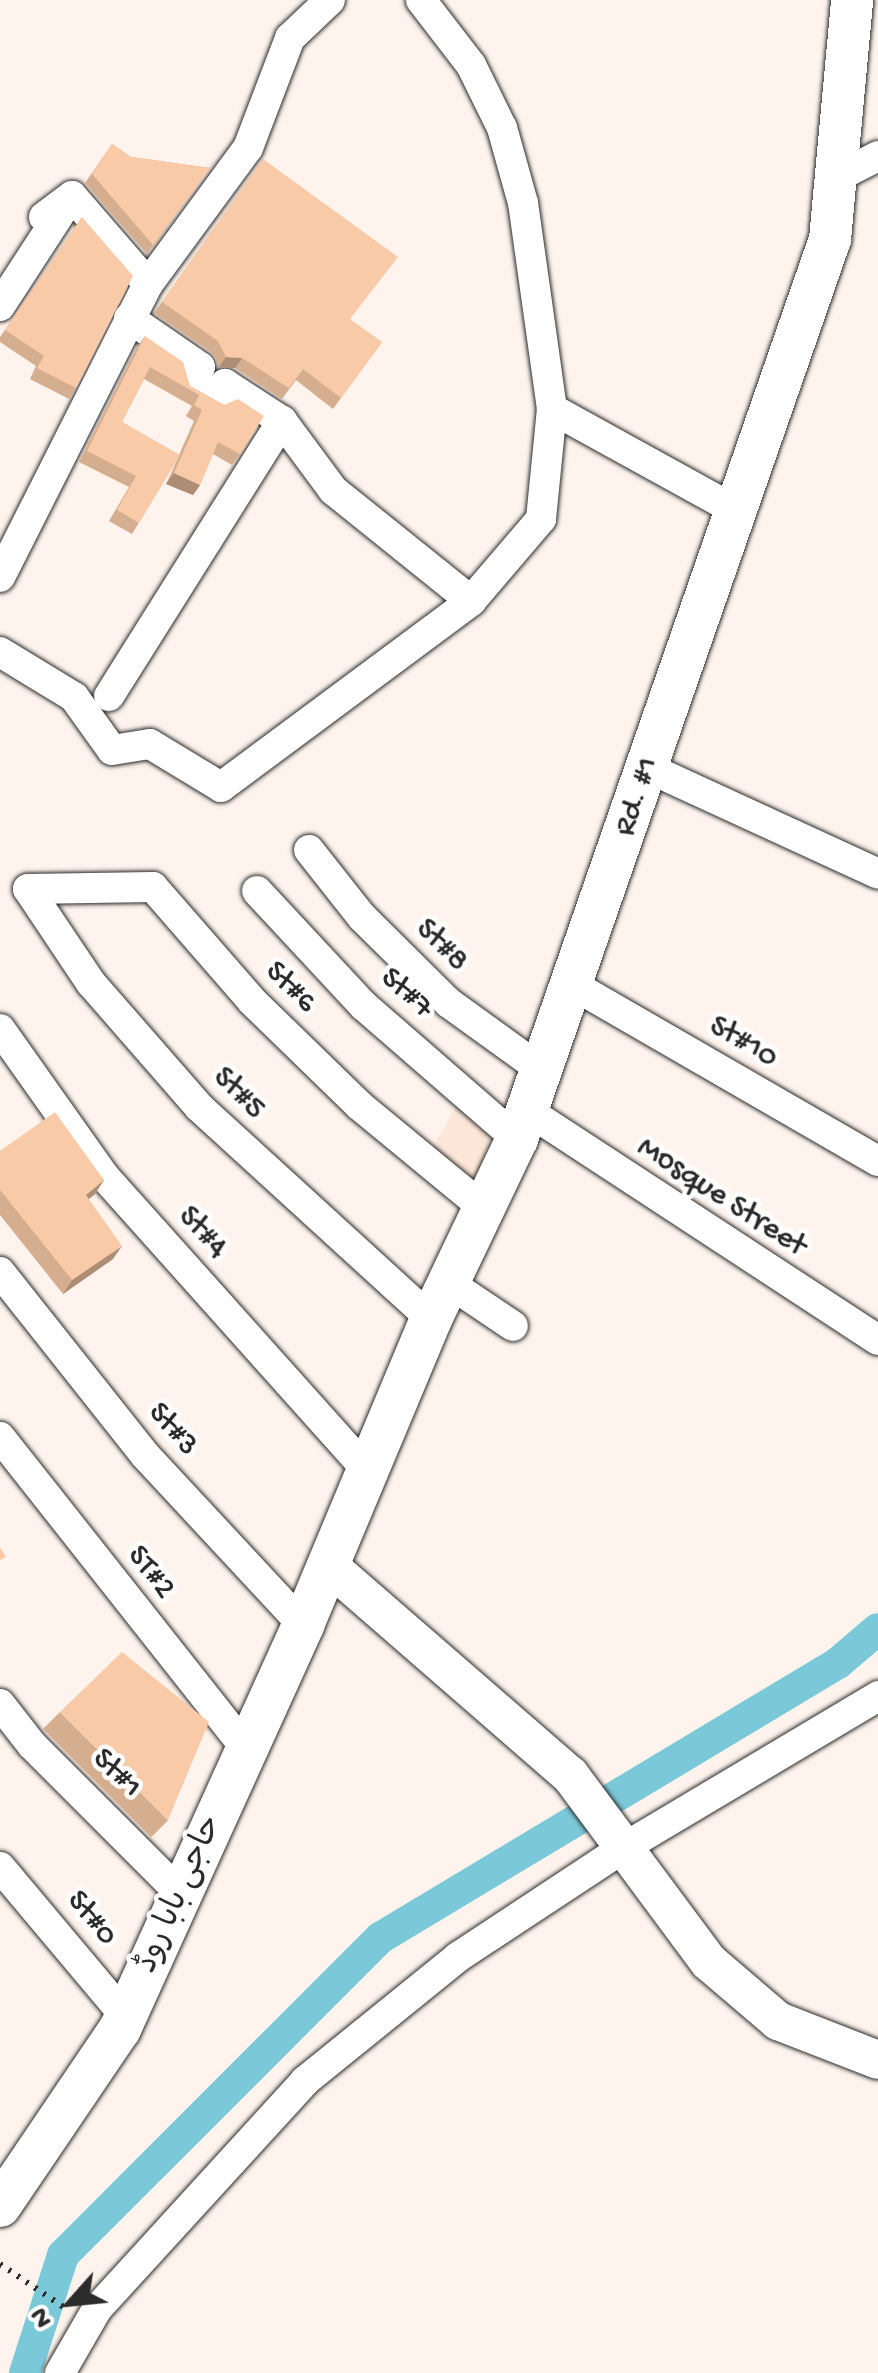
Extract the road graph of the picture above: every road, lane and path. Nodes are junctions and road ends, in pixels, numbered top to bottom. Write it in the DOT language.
graph roads {
  1 [pos="330,0"];
  2 [pos="421,0"];
  3 [pos="852,0"];
  4 [pos="878,156"];
  5 [pos="835,178"];
  6 [pos="72,196"];
  7 [pos="44,218"];
  8 [pos="148,284"];
  9 [pos="0,306"];
  10 [pos="129,318"];
  11 [pos="552,409"];
  12 [pos="282,421"];
  13 [pos="736,510"];
  14 [pos="0,577"];
  15 [pos="471,601"];
  16 [pos="0,652"];
  17 [pos="109,696"];
  18 [pos="648,768"];
  19 [pos="309,850"];
  20 [pos="878,874"];
  21 [pos="28,889"];
  22 [pos="258,891"];
  23 [pos="573,985"];
  24 [pos="0,1030"];
  25 [pos="542,1070"];
  26 [pos="522,1125"];
  27 [pos="878,1161"];
  28 [pos="485,1209"];
  29 [pos="0,1272"];
  30 [pos="440,1301"];
  31 [pos="513,1326"];
  32 [pos="878,1340"];
  33 [pos="0,1436"];
  34 [pos="367,1470"];
  35 [pos="328,1565"];
  36 [pos="303,1625"];
  37 [pos="878,1696"];
  38 [pos="0,1704"];
  39 [pos="247,1750"];
  40 [pos="623,1844"];
  41 [pos="0,1867"];
  42 [pos="182,1894"];
  43 [pos="126,2017"];
  44 [pos="878,2060"];
  45 [pos="0,2206"];
  46 [pos="0,2264"];
  47 [pos="70,2310"];
  48 [pos="60,2373"];
  1 -- 8 [label="street"];
  2 -- 11 [label="street"];
  3 -- 5 [label="main road, Rd. #1"];
  4 -- 5 [label="street"];
  5 -- 13 [label="main road, Rd. #1"];
  6 -- 7 [label="street"];
  6 -- 8 [label="street"];
  6 -- 9 [label="street"];
  8 -- 10 [label="street"];
  10 -- 12 [label="street"];
  10 -- 14 [label="street"];
  11 -- 13 [label="street"];
  11 -- 15 [label="street"];
  12 -- 15 [label="street"];
  12 -- 17 [label="street"];
  13 -- 18 [label="main road, Rd. #1"];
  15 -- 16 [label="street"];
  18 -- 20 [label="street"];
  18 -- 23 [label="main road, Rd. #1"];
  19 -- 25 [label="street, St#8"];
  21 -- 28 [label="street, St#6"];
  21 -- 30 [label="street, St#5"];
  22 -- 26 [label="street, St#7"];
  23 -- 25 [label="main road, Rd. #1"];
  23 -- 27 [label="street, St#10"];
  24 -- 34 [label="street, St#4"];
  25 -- 26 [label="main road, Rd. #1"];
  26 -- 28 [label="main road, Rd. #1"];
  26 -- 32 [label="street, Mosque Street"];
  28 -- 30 [label="main road, Rd. #1"];
  29 -- 36 [label="street, St#3"];
  30 -- 31 [label="street, St#5"];
  30 -- 34 [label="main road, Rd. #1"];
  33 -- 39 [label="street, ST#2"];
  34 -- 35 [label="main road, Rd. #1"];
  35 -- 36 [label="main road, حاجی بابا روڈ"];
  35 -- 40 [label="street"];
  36 -- 39 [label="main road, حاجی بابا روڈ"];
  37 -- 40 [label="street"];
  38 -- 42 [label="street, St#1"];
  39 -- 42 [label="main road, حاجی بابا روڈ"];
  40 -- 44 [label="street"];
  40 -- 48 [label="street"];
  41 -- 43 [label="street, St#0"];
  42 -- 43 [label="main road, حاجی بابا روڈ"];
  43 -- 45 [label="main road, حاجی بابا روڈ"];
  46 -- 47 [label="path"];
}
